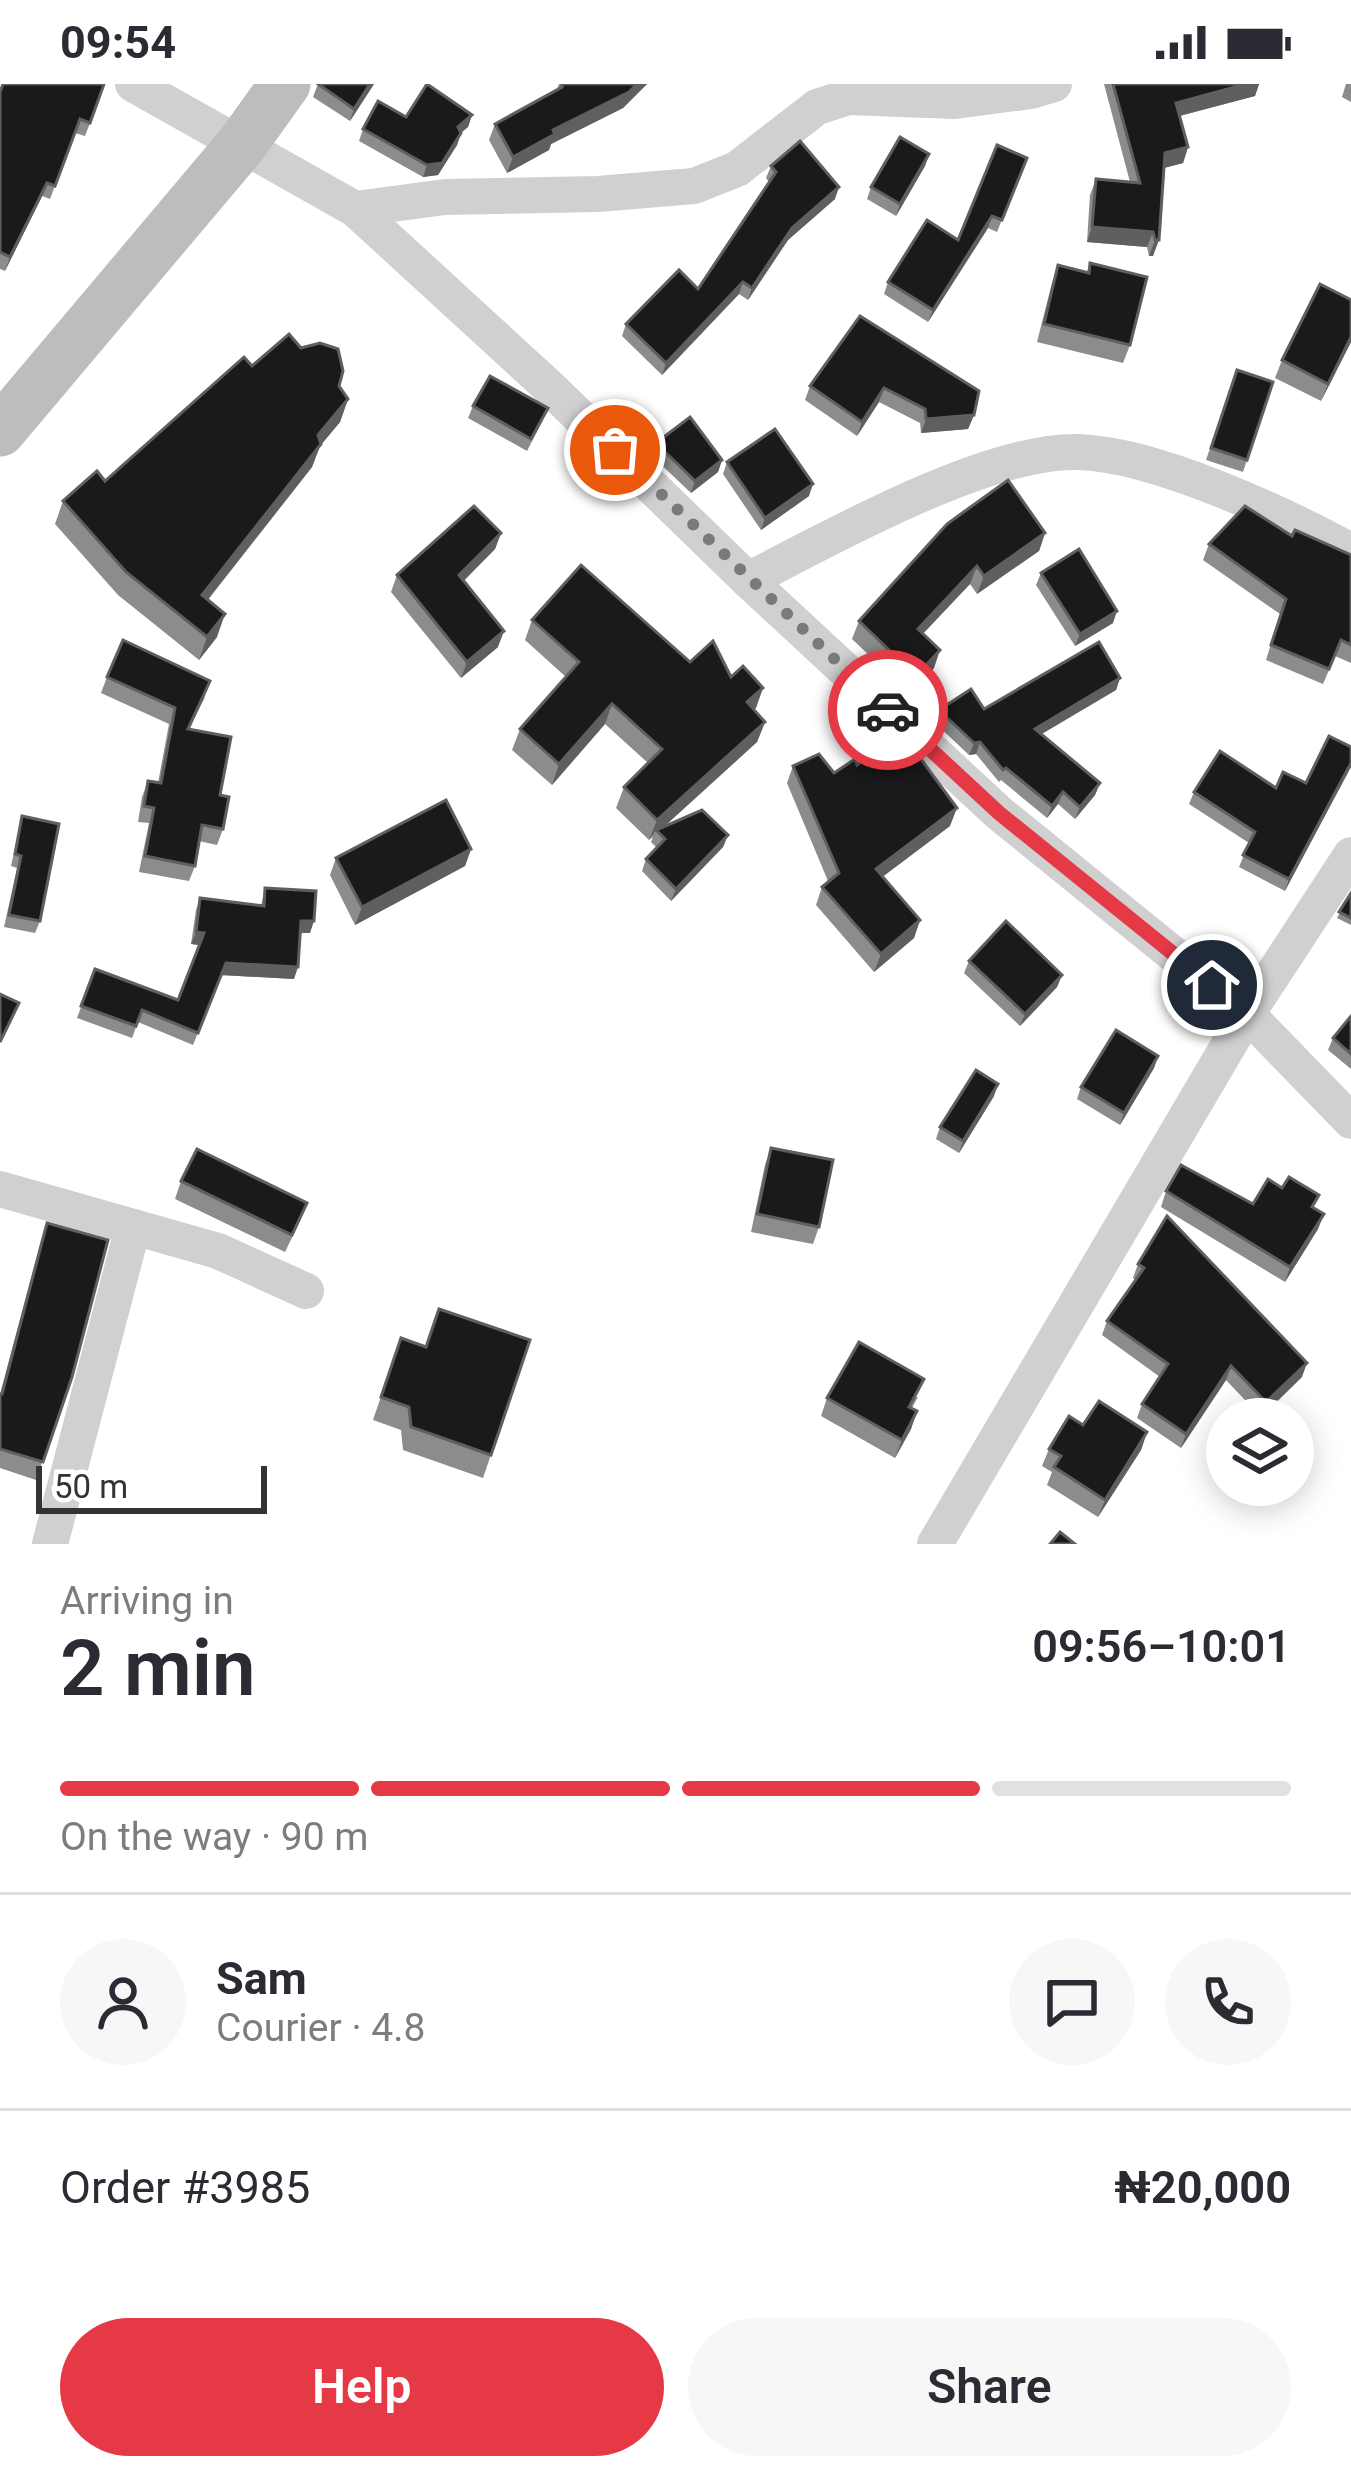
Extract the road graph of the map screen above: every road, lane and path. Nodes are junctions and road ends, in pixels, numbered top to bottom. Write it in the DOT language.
graph roads {
  1 [pos="133,84"];
  2 [pos="285,84"];
  3 [pos="1054,84"];
  4 [pos="242,144"];
  5 [pos="355,209"];
  6 [pos="0,431"];
  7 [pos="1351,551"];
  8 [pos="748,580"];
  9 [pos="1351,855"];
  10 [pos="1247,1013"];
  11 [pos="1351,1121"];
  12 [pos="0,1189"];
  13 [pos="133,1228"];
  14 [pos="306,1291"];
  15 [pos="50,1544"];
  16 [pos="934,1544"];
  1 -- 4 [label="street"];
  2 -- 4 [label="main road"];
  3 -- 5 [label="street"];
  4 -- 5 [label="street"];
  4 -- 6 [label="main road"];
  5 -- 8 [label="street"];
  7 -- 8 [label="street"];
  8 -- 10 [label="street"];
  9 -- 10 [label="street"];
  10 -- 11 [label="street"];
  10 -- 16 [label="street"];
  12 -- 13 [label="street"];
  13 -- 14 [label="street"];
  13 -- 15 [label="street"];
}
